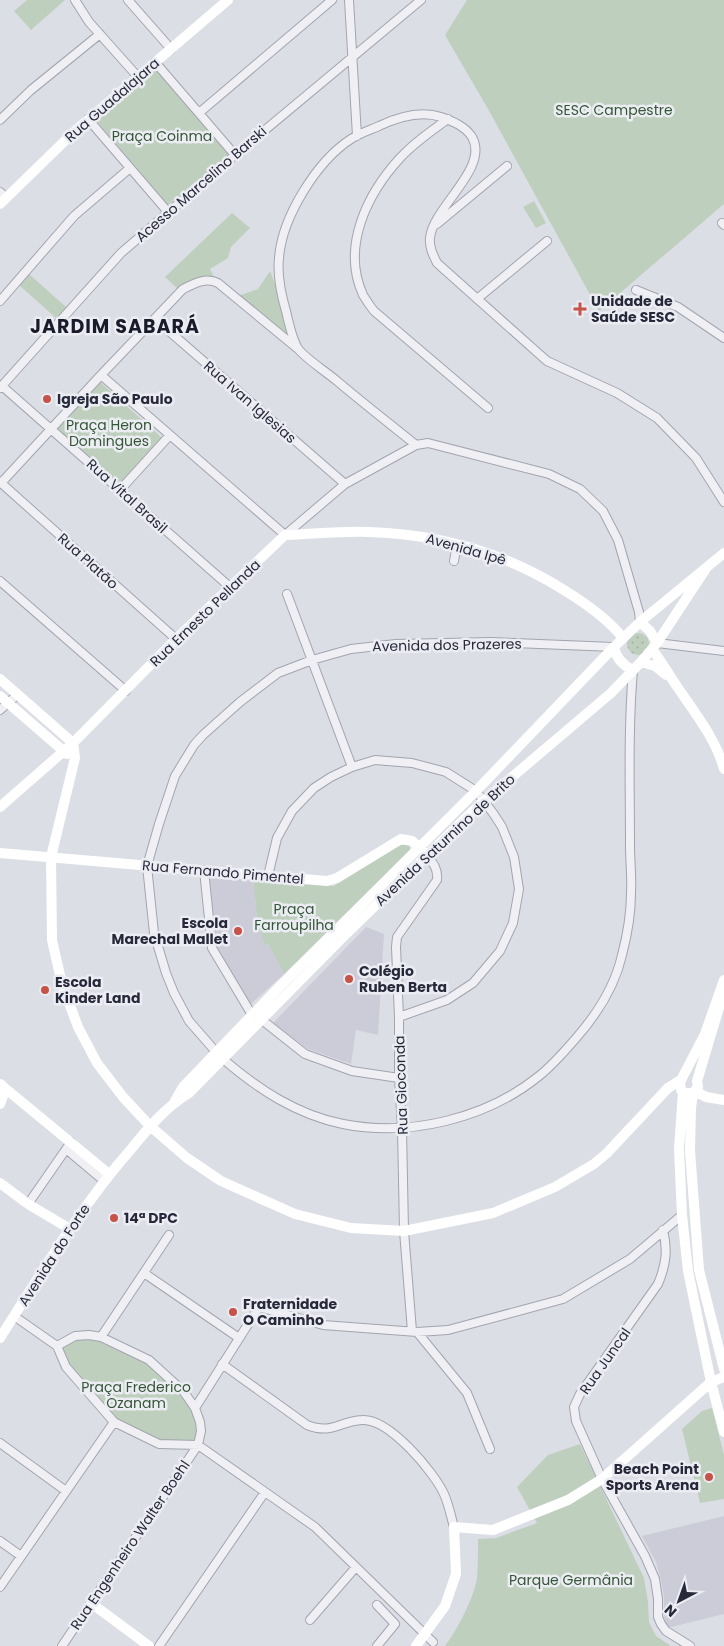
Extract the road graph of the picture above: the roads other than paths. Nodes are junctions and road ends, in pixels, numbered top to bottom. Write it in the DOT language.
graph roads {
  1 [pos="75,0"];
  2 [pos="128,0"];
  3 [pos="228,0"];
  4 [pos="332,0"];
  5 [pos="349,0"];
  6 [pos="421,0"];
  7 [pos="100,34"];
  8 [pos="171,49"];
  9 [pos="352,57"];
  10 [pos="155,62"];
  11 [pos="138,77"];
  12 [pos="199,113"];
  13 [pos="88,119"];
  14 [pos="448,119"];
  15 [pos="0,120"];
  16 [pos="356,136"];
  17 [pos="235,155"];
  18 [pos="506,166"];
  19 [pos="130,168"];
  20 [pos="2,198"];
  21 [pos="296,206"];
  22 [pos="305,208"];
  23 [pos="168,212"];
  24 [pos="433,228"];
  25 [pos="547,241"];
  26 [pos="636,290"];
  27 [pos="477,299"];
  28 [pos="0,301"];
  29 [pos="155,319"];
  30 [pos="724,338"];
  31 [pos="298,349"];
  32 [pos="101,375"];
  33 [pos="1,387"];
  34 [pos="488,408"];
  35 [pos="52,430"];
  36 [pos="170,435"];
  37 [pos="416,445"];
  38 [pos="1,483"];
  39 [pos="346,484"];
  40 [pos="120,490"];
  41 [pos="724,502"];
  42 [pos="285,535"];
  43 [pos="457,544"];
  44 [pos="724,553"];
  45 [pos="454,561"];
  46 [pos="705,570"];
  47 [pos="0,581"];
  48 [pos="230,587"];
  49 [pos="287,594"];
  50 [pos="640,622"];
  51 [pos="623,638"];
  52 [pos="176,639"];
  53 [pos="614,646"];
  54 [pos="654,646"];
  55 [pos="724,651"];
  56 [pos="312,660"];
  57 [pos="642,662"];
  58 [pos="633,670"];
  59 [pos="0,679"];
  60 [pos="673,680"];
  61 [pos="126,691"];
  62 [pos="17,694"];
  63 [pos="0,696"];
  64 [pos="4,706"];
  65 [pos="73,743"];
  66 [pos="63,752"];
  67 [pos="75,758"];
  68 [pos="352,767"];
  69 [pos="724,768"];
  70 [pos="476,791"];
  71 [pos="485,801"];
  72 [pos="0,807"];
  73 [pos="419,848"];
  74 [pos="0,853"];
  75 [pos="428,856"];
  76 [pos="51,857"];
  77 [pos="147,866"];
  78 [pos="204,870"];
  79 [pos="268,876"];
  80 [pos="724,980"];
  81 [pos="724,991"];
  82 [pos="252,1015"];
  83 [pos="400,1017"];
  84 [pos="260,1022"];
  85 [pos="220,1056"];
  86 [pos="692,1057"];
  87 [pos="399,1078"];
  88 [pos="1,1085"];
  89 [pos="688,1086"];
  90 [pos="666,1089"];
  91 [pos="16,1097"];
  92 [pos="706,1097"];
  93 [pos="724,1100"];
  94 [pos="0,1103"];
  95 [pos="691,1118"];
  96 [pos="150,1126"];
  97 [pos="402,1128"];
  98 [pos="68,1145"];
  99 [pos="107,1177"];
  100 [pos="0,1182"];
  101 [pos="28,1204"];
  102 [pos="682,1215"];
  103 [pos="70,1229"];
  104 [pos="663,1230"];
  105 [pos="404,1231"];
  106 [pos="169,1235"];
  107 [pos="144,1273"];
  108 [pos="14,1316"];
  109 [pos="415,1332"];
  110 [pos="101,1337"];
  111 [pos="0,1338"];
  112 [pos="239,1338"];
  113 [pos="57,1346"];
  114 [pos="222,1364"];
  115 [pos="724,1369"];
  116 [pos="724,1377"];
  117 [pos="711,1382"];
  118 [pos="195,1408"];
  119 [pos="114,1422"];
  120 [pos="724,1432"];
  121 [pos="0,1443"];
  122 [pos="198,1445"];
  123 [pos="490,1450"];
  124 [pos="602,1479"];
  125 [pos="66,1491"];
  126 [pos="265,1492"];
  127 [pos="454,1527"];
  128 [pos="0,1541"];
  129 [pos="21,1556"];
  130 [pos="356,1567"];
  131 [pos="0,1587"];
  132 [pos="91,1603"];
  133 [pos="377,1605"];
  134 [pos="310,1620"];
  135 [pos="425,1634"];
  136 [pos="433,1642"];
  137 [pos="62,1646"];
  138 [pos="149,1646"];
  139 [pos="159,1646"];
  140 [pos="377,1646"];
  141 [pos="416,1646"];
  142 [pos="690,1646"];
  1 -- 7 [label="street"];
  2 -- 8 [label="street"];
  3 -- 8 [label="main road, Rua Guadalajara"];
  4 -- 12 [label="street"];
  5 -- 9 [label="street"];
  6 -- 9 [label="street, Acesso Marcelino Barski"];
  7 -- 11 [label="street"];
  7 -- 15 [label="street"];
  8 -- 10 [label="main road, Rua Guadalajara"];
  9 -- 16 [label="street"];
  9 -- 17 [label="street, Acesso Marcelino Barski"];
  10 -- 11 [label="main road, Rua Guadalajara"];
  10 -- 12 [label="street"];
  11 -- 13 [label="main road, Rua Guadalajara"];
  12 -- 17 [label="street"];
  13 -- 19 [label="street"];
  13 -- 20 [label="main road, Rua Guadalajara"];
  14 -- 16 [label="street"];
  14 -- 24 [label="street"];
  14 -- 34 [label="street"];
  16 -- 21 [label="street"];
  17 -- 23 [label="street, Acesso Marcelino Barski"];
  18 -- 24 [label="street"];
  19 -- 23 [label="street"];
  19 -- 28 [label="street"];
  21 -- 22 [label="street"];
  21 -- 31 [label="street"];
  23 -- 33 [label="street, Acesso Marcelino Barski"];
  24 -- 27 [label="street"];
  25 -- 27 [label="street"];
  26 -- 30 [label="street"];
  27 -- 41 [label="street"];
  29 -- 31 [label="street"];
  29 -- 32 [label="street"];
  29 -- 39 [label="street, Rua Ivan Iglesias"];
  31 -- 37 [label="street"];
  32 -- 35 [label="street"];
  32 -- 36 [label="street"];
  33 -- 35 [label="street, Rua Vital Brasil"];
  35 -- 38 [label="street"];
  35 -- 40 [label="street, Rua Vital Brasil"];
  36 -- 40 [label="street"];
  36 -- 42 [label="street"];
  37 -- 39 [label="street, Rua Ernesto Pellanda"];
  37 -- 50 [label="street, Rua Ernesto Pellanda"];
  38 -- 52 [label="street, Rua Platão"];
  39 -- 42 [label="street, Rua Ernesto Pellanda"];
  40 -- 48 [label="street, Rua Vital Brasil"];
  42 -- 43 [label="main road, Avenida Ipê"];
  42 -- 48 [label="main road, Rua Ernesto Pellanda"];
  43 -- 45 [label="street"];
  43 -- 51 [label="main road, Avenida Ipê"];
  44 -- 46 [label="main road, Avenida Saturnino de Brito"];
  46 -- 50 [label="main road, Avenida Saturnino de Brito"];
  46 -- 54 [label="main road, Avenida Saturnino de Brito"];
  47 -- 61 [label="street"];
  48 -- 52 [label="main road, Rua Ernesto Pellanda"];
  49 -- 56 [label="street"];
  50 -- 51 [label="main road, Avenida Saturnino de Brito"];
  50 -- 54 [label="main road"];
  51 -- 53 [label="main road, Avenida Saturnino de Brito"];
  52 -- 61 [label="main road, Rua Ernesto Pellanda"];
  53 -- 56 [label="street, Avenida dos Prazeres"];
  53 -- 58 [label="main road"];
  53 -- 70 [label="main road, Avenida Saturnino de Brito"];
  54 -- 55 [label="street"];
  54 -- 57 [label="main road, Avenida Saturnino de Brito"];
  54 -- 60 [label="main road"];
  56 -- 68 [label="street"];
  56 -- 77 [label="street, Avenida dos Prazeres"];
  57 -- 58 [label="main road, Avenida Saturnino de Brito"];
  57 -- 60 [label="main road"];
  58 -- 71 [label="main road, Avenida Saturnino de Brito"];
  58 -- 97 [label="street, Avenida dos Prazeres"];
  59 -- 62 [label="main road"];
  60 -- 69 [label="main road"];
  61 -- 65 [label="main road, Rua Ernesto Pellanda"];
  62 -- 64 [label="street"];
  62 -- 65 [label="main road"];
  63 -- 64 [label="main road"];
  64 -- 66 [label="main road"];
  65 -- 66 [label="main road, Rua Ernesto Pellanda"];
  65 -- 67 [label="main road"];
  66 -- 67 [label="main road"];
  66 -- 72 [label="main road, Rua Ernesto Pellanda"];
  67 -- 76 [label="main road"];
  68 -- 70 [label="street"];
  68 -- 79 [label="street"];
  70 -- 71 [label="street"];
  70 -- 73 [label="main road, Avenida Saturnino de Brito"];
  71 -- 75 [label="main road, Avenida Saturnino de Brito"];
  71 -- 83 [label="street"];
  73 -- 75 [label="main road, Rua Fernando Pimentel"];
  73 -- 79 [label="main road, Rua Fernando Pimentel"];
  73 -- 82 [label="main road, Avenida Saturnino de Brito"];
  74 -- 76 [label="main road, Rua Fernando Pimentel"];
  75 -- 83 [label="street, Rua Gioconda"];
  75 -- 84 [label="main road, Avenida Saturnino de Brito"];
  76 -- 77 [label="main road, Rua Fernando Pimentel"];
  76 -- 96 [label="main road"];
  77 -- 78 [label="main road, Rua Fernando Pimentel"];
  77 -- 85 [label="street, Avenida dos Prazeres"];
  78 -- 79 [label="main road, Rua Fernando Pimentel"];
  78 -- 82 [label="street"];
  80 -- 86 [label="main road"];
  81 -- 89 [label="main road"];
  82 -- 84 [label="main road"];
  82 -- 85 [label="main road, Avenida Saturnino de Brito"];
  83 -- 87 [label="street, Rua Gioconda"];
  84 -- 85 [label="main road, Avenida Saturnino de Brito"];
  84 -- 87 [label="street"];
  85 -- 96 [label="main road, Avenida Saturnino de Brito"];
  85 -- 97 [label="street, Avenida dos Prazeres"];
  86 -- 89 [label="main road"];
  86 -- 90 [label="main road"];
  87 -- 97 [label="street, Rua Gioconda"];
  88 -- 91 [label="main road"];
  88 -- 94 [label="main road"];
  89 -- 90 [label="main road"];
  89 -- 92 [label="main road"];
  89 -- 95 [label="main road"];
  89 -- 102 [label="main road"];
  90 -- 105 [label="main road"];
  91 -- 94 [label="main road"];
  91 -- 98 [label="main road"];
  92 -- 93 [label="main road"];
  92 -- 95 [label="main road"];
  95 -- 115 [label="main road"];
  96 -- 99 [label="main road, Avenida Saturnino de Brito"];
  96 -- 105 [label="main road"];
  97 -- 105 [label="street, Rua Gioconda"];
  98 -- 99 [label="main road"];
  98 -- 101 [label="street"];
  99 -- 103 [label="main road, Avenida do Forte"];
  100 -- 101 [label="main road"];
  101 -- 103 [label="main road"];
  102 -- 104 [label="street"];
  102 -- 117 [label="main road"];
  103 -- 108 [label="main road, Avenida do Forte"];
  104 -- 109 [label="street"];
  104 -- 124 [label="street, Rua Juncal"];
  105 -- 109 [label="street, Rua Gioconda"];
  106 -- 107 [label="street"];
  107 -- 110 [label="street"];
  107 -- 112 [label="street"];
  108 -- 111 [label="main road, Avenida do Forte"];
  108 -- 113 [label="street"];
  109 -- 112 [label="street"];
  109 -- 123 [label="street"];
  110 -- 113 [label="street"];
  110 -- 118 [label="street"];
  112 -- 114 [label="street"];
  113 -- 119 [label="street"];
  114 -- 118 [label="street"];
  114 -- 127 [label="street"];
  116 -- 117 [label="main road"];
  117 -- 120 [label="main road"];
  117 -- 124 [label="main road"];
  118 -- 122 [label="street"];
  119 -- 122 [label="street"];
  119 -- 125 [label="street"];
  121 -- 125 [label="street"];
  122 -- 126 [label="street"];
  122 -- 132 [label="street, Rua Engenheiro Walter Boehl"];
  124 -- 127 [label="main road"];
  124 -- 142 [label="street, Rua Juncal"];
  125 -- 129 [label="street"];
  126 -- 130 [label="street"];
  126 -- 139 [label="street"];
  127 -- 135 [label="main road"];
  128 -- 129 [label="street"];
  129 -- 131 [label="street"];
  130 -- 134 [label="street"];
  130 -- 135 [label="street"];
  132 -- 137 [label="street, Rua Engenheiro Walter Boehl"];
  132 -- 138 [label="main road"];
  133 -- 140 [label="street"];
  135 -- 136 [label="street"];
  135 -- 141 [label="main road"];
}
